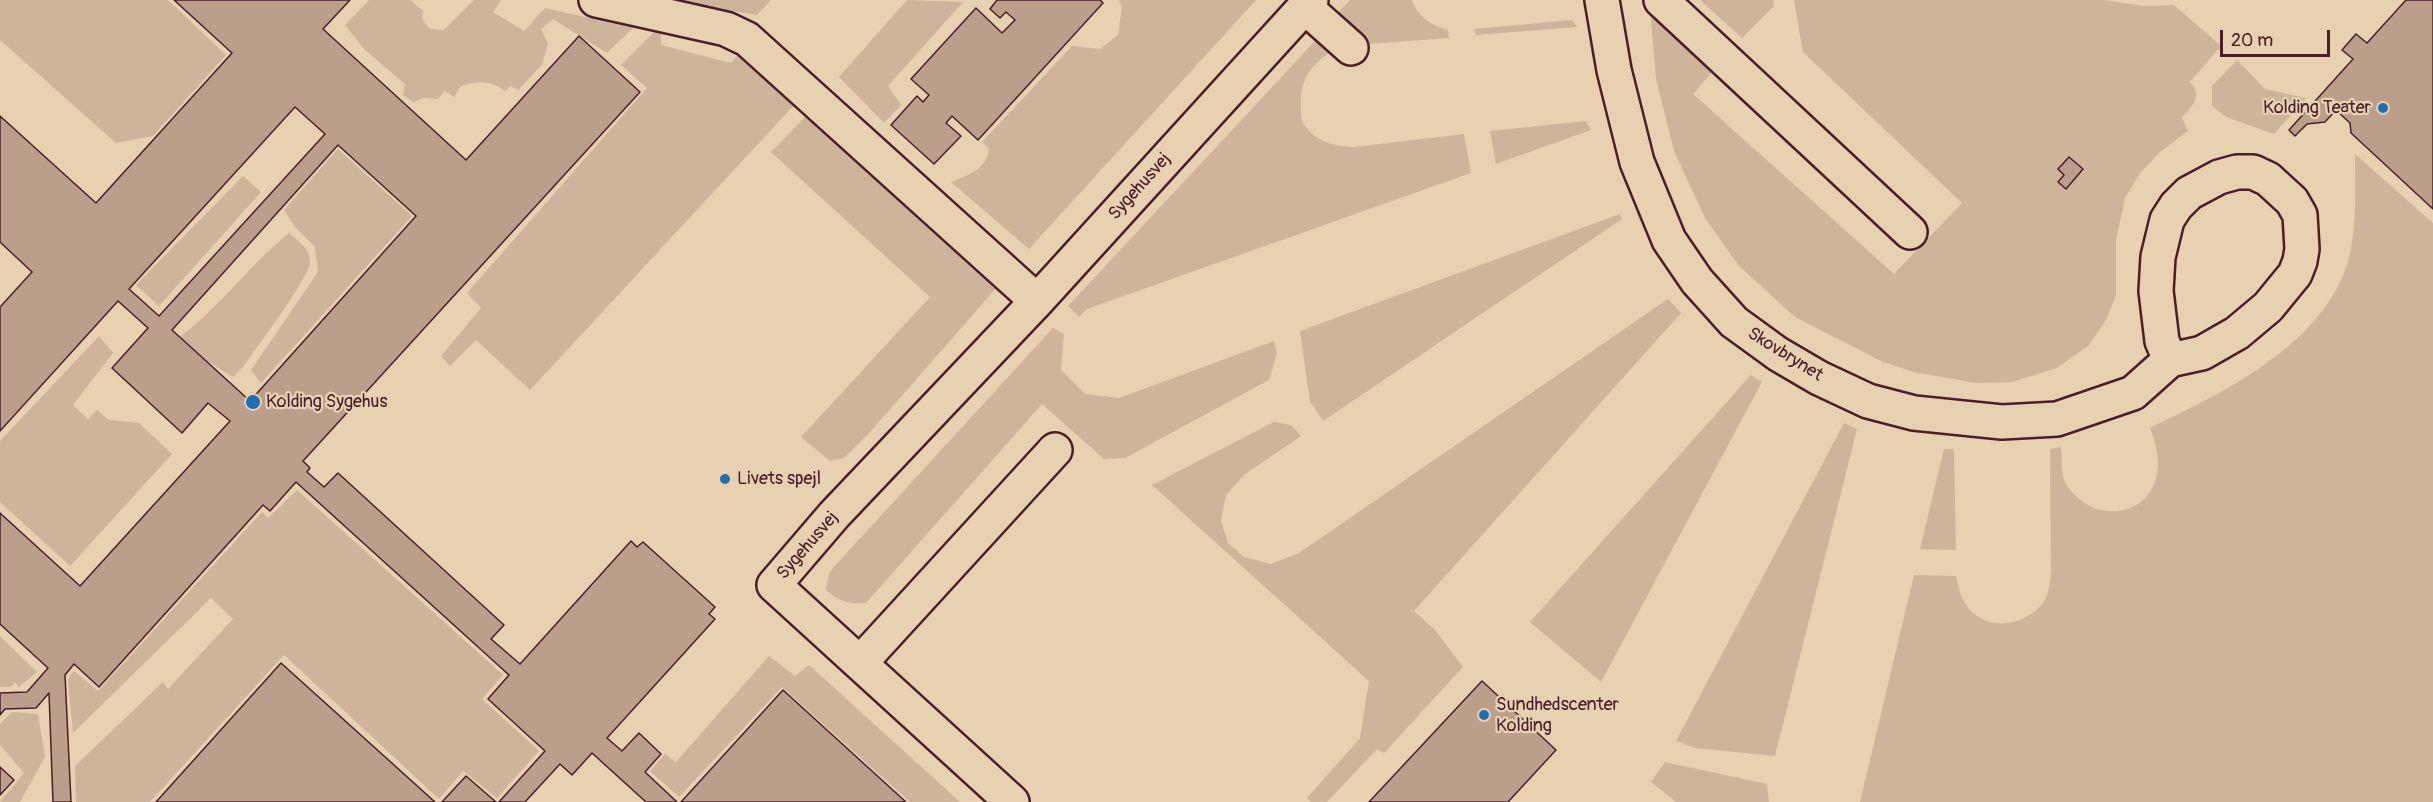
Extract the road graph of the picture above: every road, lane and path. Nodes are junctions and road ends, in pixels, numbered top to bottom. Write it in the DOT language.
graph roads {
  1 [pos="1602,0"];
  2 [pos="1661,0"];
  3 [pos="615,2"];
  4 [pos="1308,4"];
  5 [pos="1351,48"];
  6 [pos="1910,232"];
  7 [pos="1037,301"];
  8 [pos="2170,360"];
  9 [pos="1056,450"];
  10 [pos="860,663"];
  11 [pos="1012,802"];
  1 -- 8 [label="street, Skovbrynet"];
  2 -- 6 [label="street"];
  3 -- 7 [label="street"];
  4 -- 5 [label="street"];
  4 -- 7 [label="street, Sygehusvej"];
  7 -- 10 [label="street, Sygehusvej"];
  8 -- 8 [label="street, Skovbrynet"];
  9 -- 10 [label="street"];
  10 -- 11 [label="street, Sygehusvej"];
}
